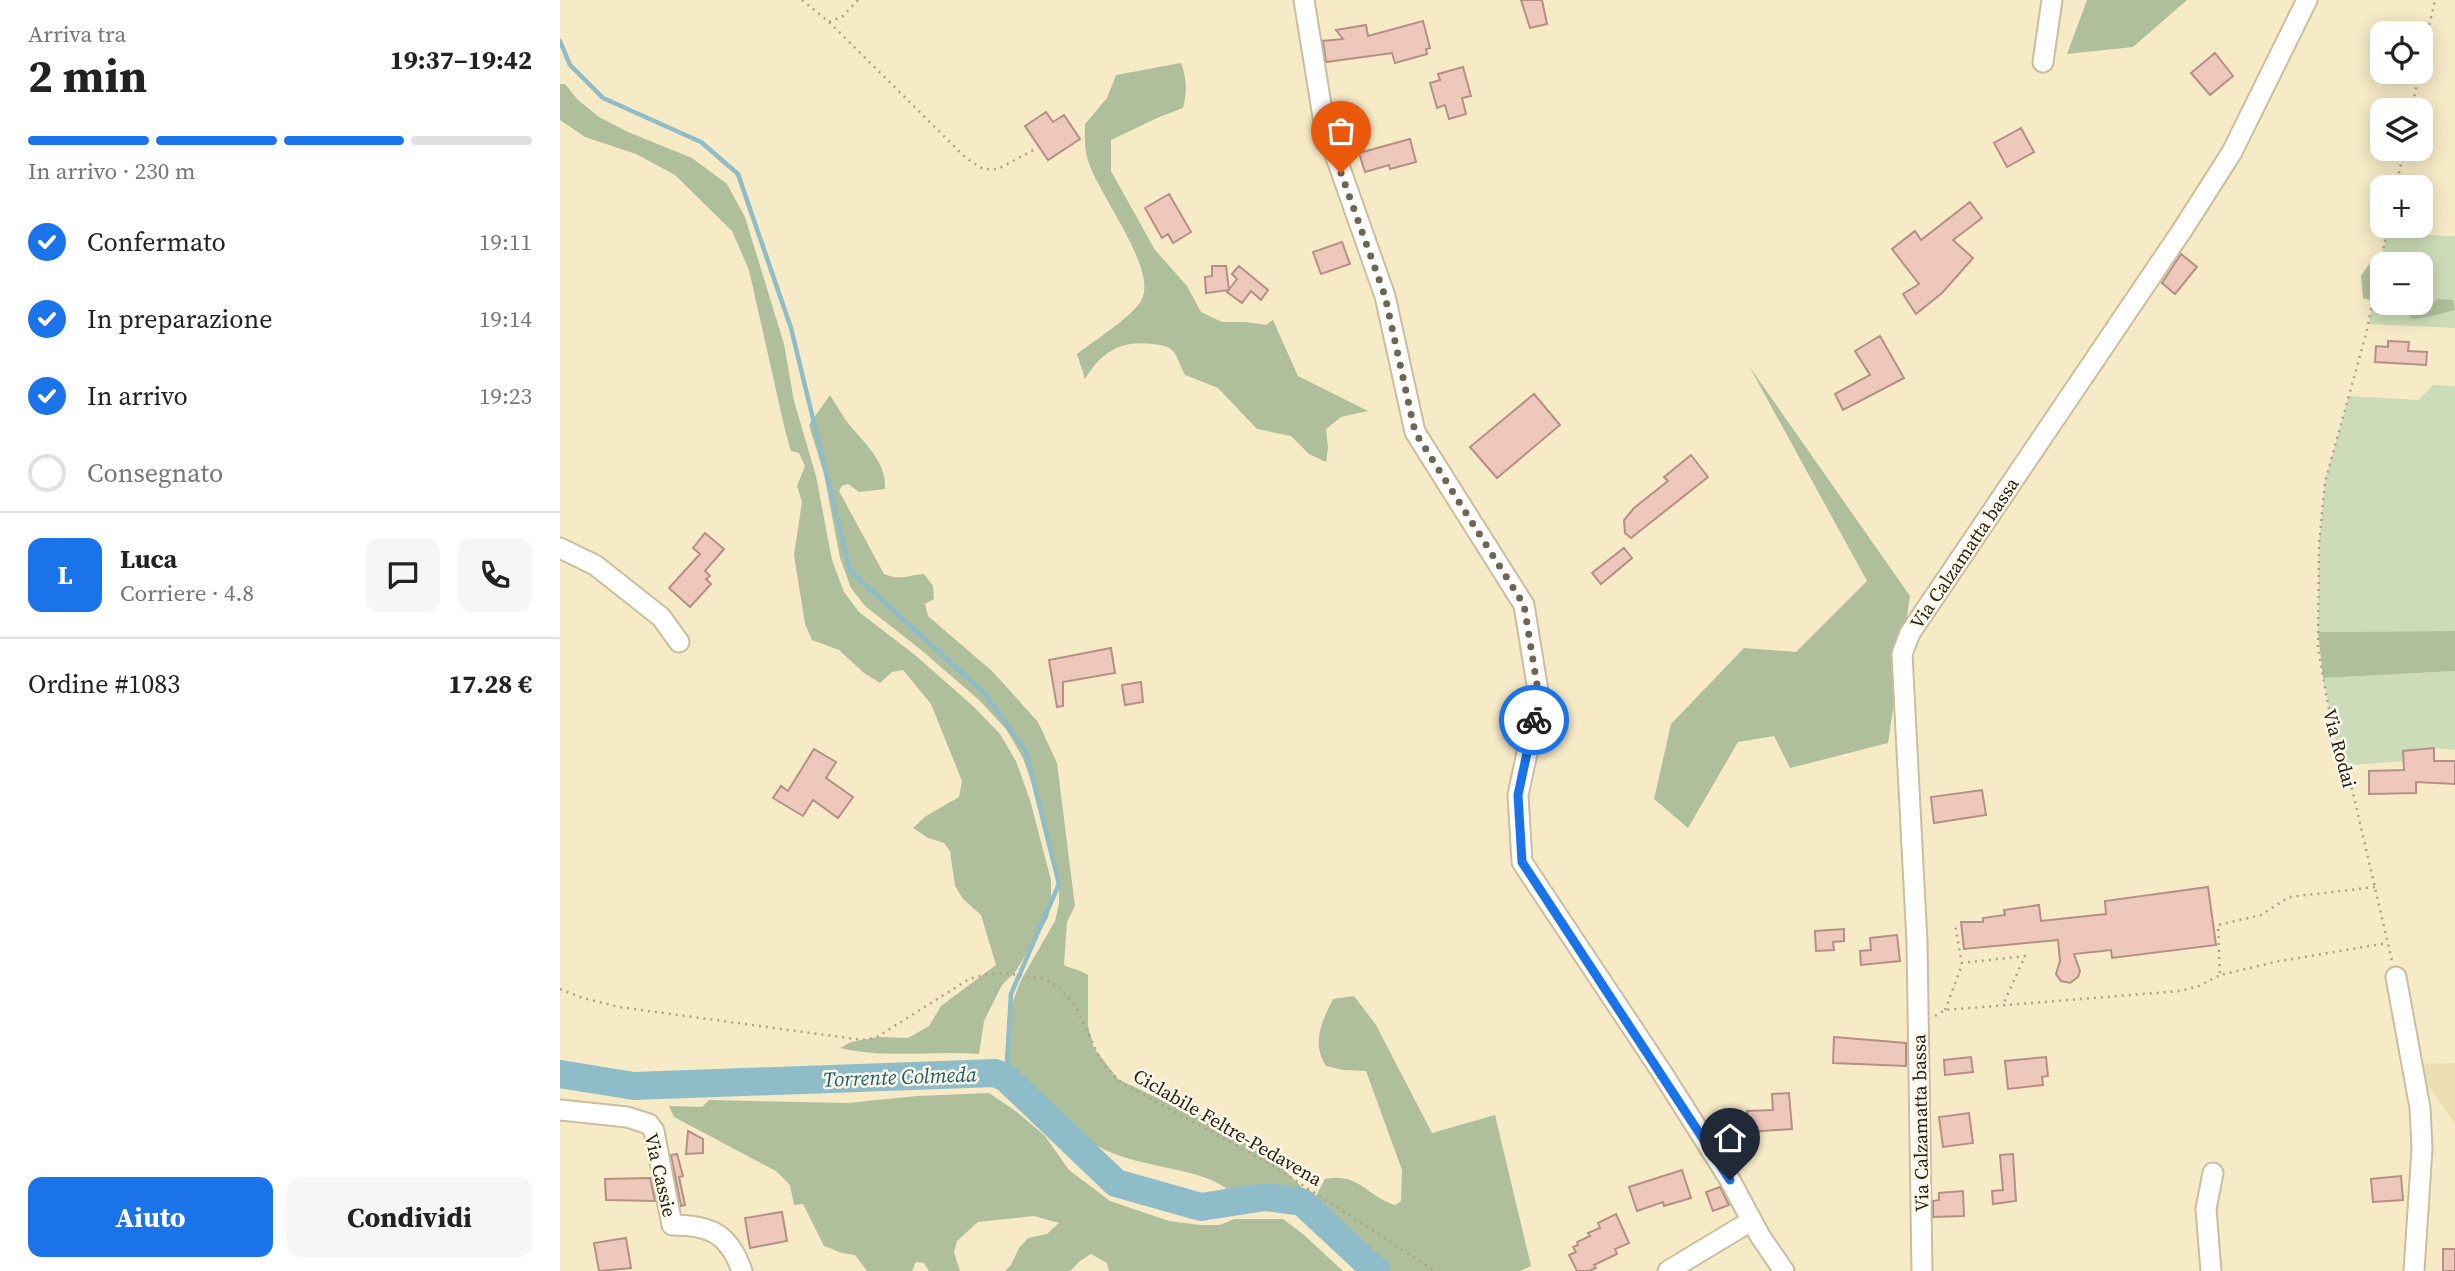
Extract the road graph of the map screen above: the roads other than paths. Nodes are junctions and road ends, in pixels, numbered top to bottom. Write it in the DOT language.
graph roads {
  1 [pos="1304,0"];
  2 [pos="2052,0"];
  3 [pos="2307,0"];
  4 [pos="2043,62"];
  5 [pos="560,548"];
  6 [pos="679,642"];
  7 [pos="2396,977"];
  8 [pos="560,1110"];
  9 [pos="2213,1173"];
  10 [pos="1751,1221"];
  11 [pos="742,1271"];
  12 [pos="1668,1271"];
  13 [pos="1784,1271"];
  14 [pos="1922,1271"];
  15 [pos="2211,1271"];
  16 [pos="2414,1271"];
  1 -- 10 [label="street"];
  2 -- 4 [label="street"];
  3 -- 14 [label="street, Via Calzamatta bassa"];
  5 -- 6 [label="street"];
  7 -- 16 [label="street"];
  8 -- 11 [label="street, Via Cassie"];
  9 -- 15 [label="street"];
  10 -- 12 [label="street"];
  10 -- 13 [label="street"];
}
